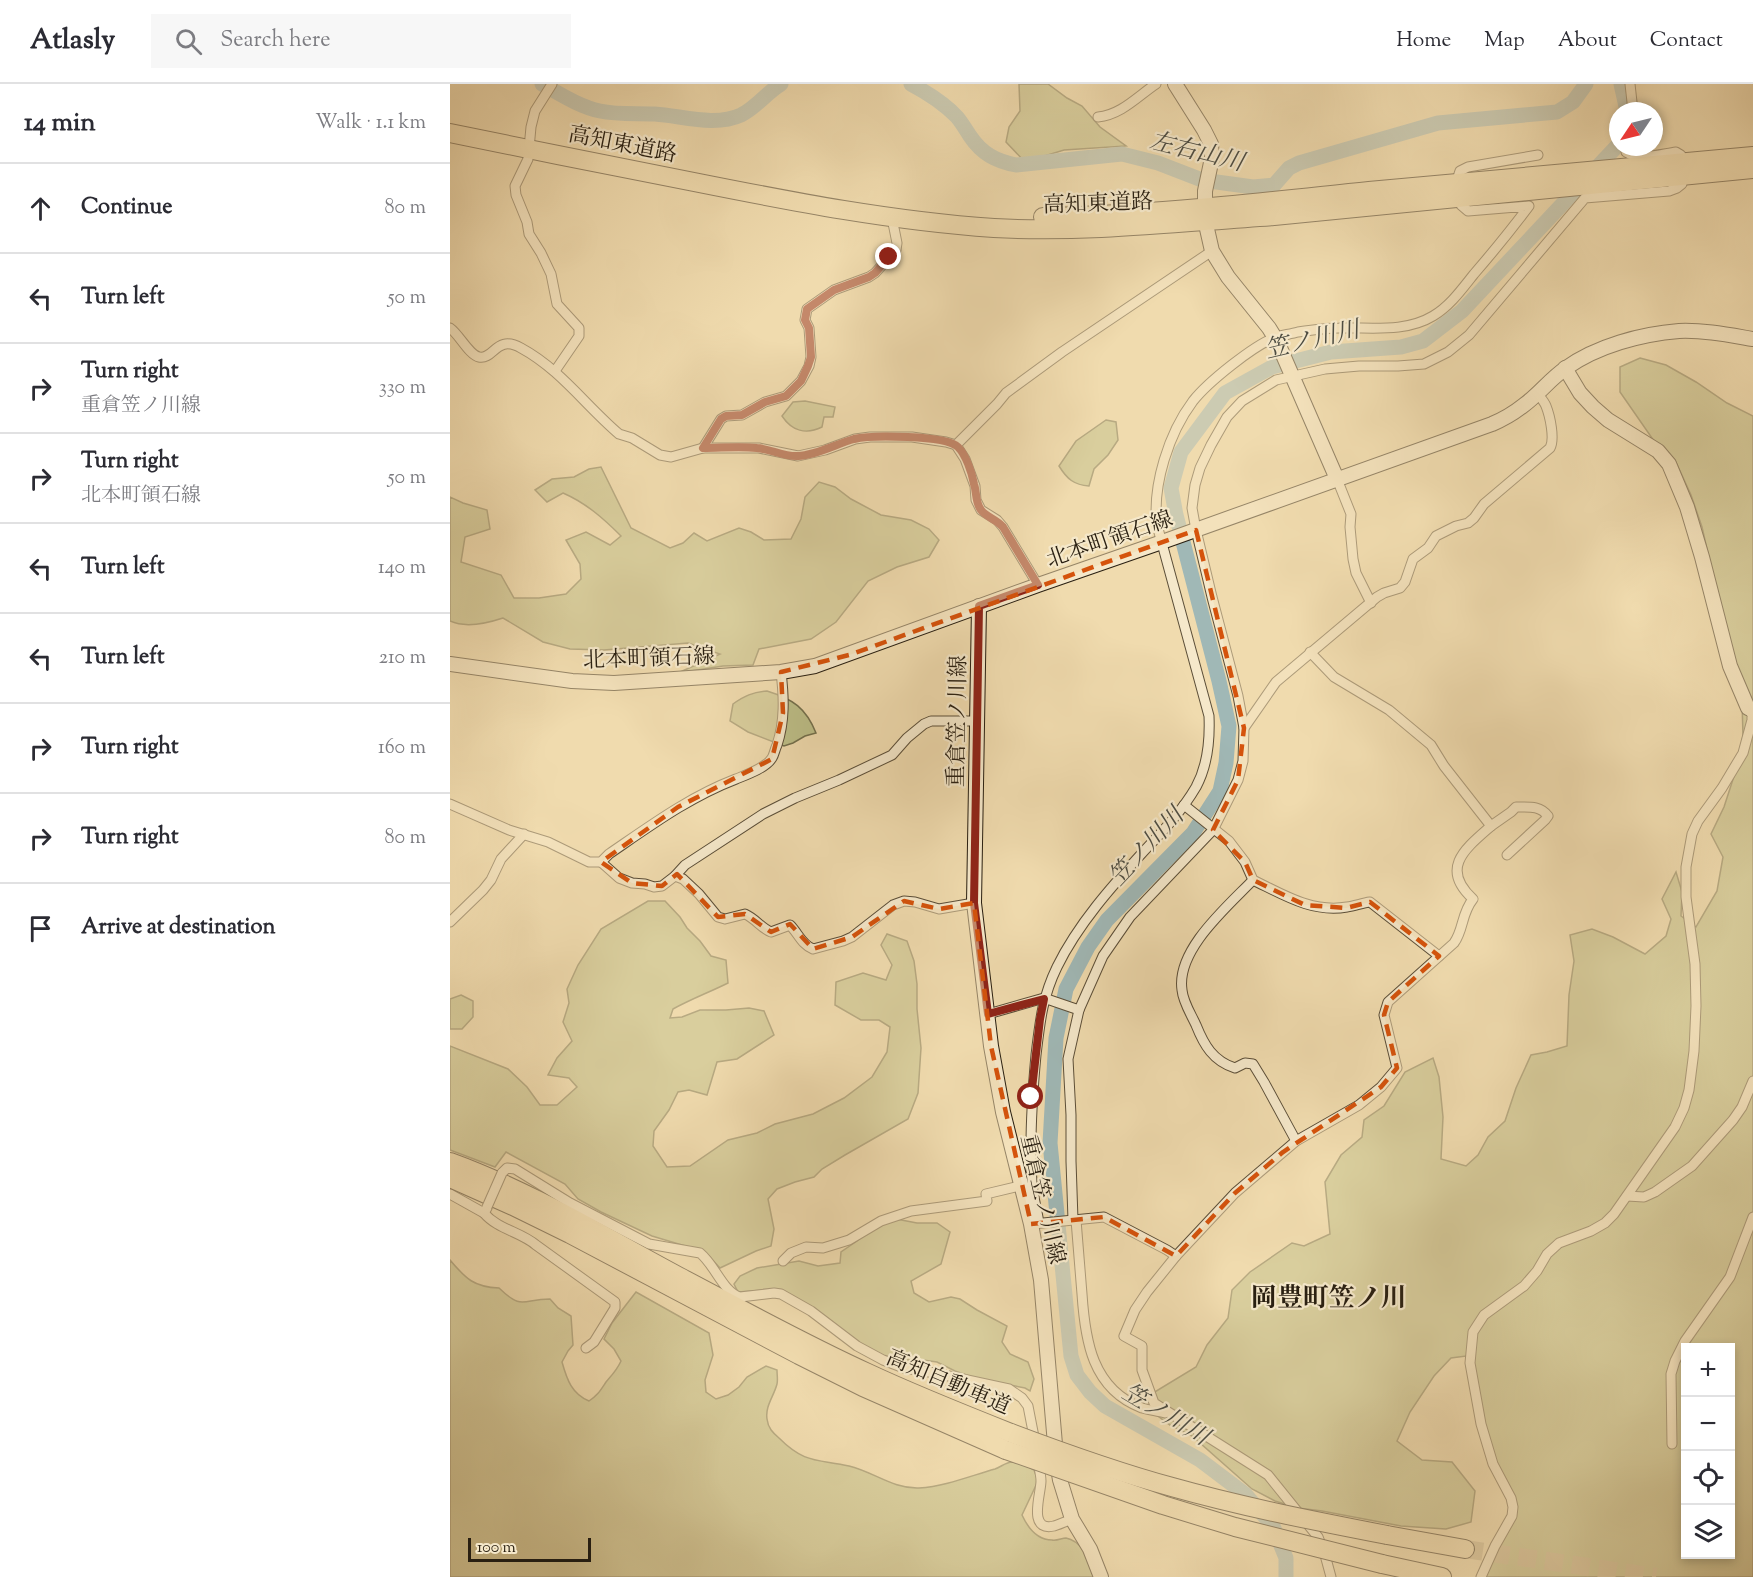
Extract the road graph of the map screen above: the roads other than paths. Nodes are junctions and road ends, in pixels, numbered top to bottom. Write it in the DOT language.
graph roads {
  1 [pos="552,84"];
  2 [pos="1156,84"];
  3 [pos="1175,84"];
  4 [pos="1630,84"];
  5 [pos="1632,102"];
  6 [pos="1098,117"];
  7 [pos="450,122"];
  8 [pos="450,133"];
  9 [pos="530,143"];
  10 [pos="1663,154"];
  11 [pos="1538,155"];
  12 [pos="1753,156"];
  13 [pos="1682,169"];
  14 [pos="1753,169"];
  15 [pos="1646,172"];
  16 [pos="1457,190"];
  17 [pos="1205,206"];
  18 [pos="892,218"];
  19 [pos="1212,251"];
  20 [pos="450,328"];
  21 [pos="1276,339"];
  22 [pos="1753,339"];
  23 [pos="1565,369"];
  24 [pos="555,371"];
  25 [pos="1292,374"];
  26 [pos="1537,393"];
  27 [pos="956,445"];
  28 [pos="703,448"];
  29 [pos="1338,479"];
  30 [pos="1195,530"];
  31 [pos="1162,542"];
  32 [pos="1038,585"];
  33 [pos="1371,603"];
  34 [pos="979,606"];
  35 [pos="1310,652"];
  36 [pos="450,664"];
  37 [pos="781,672"];
  38 [pos="1748,708"];
  39 [pos="976,721"];
  40 [pos="1244,728"];
  41 [pos="450,804"];
  42 [pos="1185,807"];
  43 [pos="1491,826"];
  44 [pos="1210,827"];
  45 [pos="524,834"];
  46 [pos="1506,855"];
  47 [pos="601,862"];
  48 [pos="675,876"];
  49 [pos="1253,880"];
  50 [pos="974,903"];
  51 [pos="450,922"];
  52 [pos="1439,956"];
  53 [pos="1046,999"];
  54 [pos="1078,1010"];
  55 [pos="988,1014"];
  56 [pos="1753,1081"];
  57 [pos="1296,1141"];
  58 [pos="450,1162"];
  59 [pos="450,1178"];
  60 [pos="1020,1186"];
  61 [pos="450,1194"];
  62 [pos="1627,1196"];
  63 [pos="486,1210"];
  64 [pos="1753,1217"];
  65 [pos="1073,1220"];
  66 [pos="1038,1224"];
  67 [pos="1176,1256"];
  68 [pos="783,1261"];
  69 [pos="674,1281"];
  70 [pos="586,1348"];
  71 [pos="1173,1415"];
  72 [pos="1009,1442"];
  73 [pos="1672,1444"];
  74 [pos="1072,1519"];
  75 [pos="1465,1549"];
  76 [pos="1101,1577"];
  77 [pos="1331,1577"];
  78 [pos="1442,1577"];
  79 [pos="1481,1577"];
  1 -- 9 [label="street"];
  2 -- 6 [label="street"];
  3 -- 17 [label="main road"];
  4 -- 5 [label="street"];
  7 -- 9 [label="highway, 高知東道路"];
  8 -- 9 [label="highway, 高知東道路"];
  9 -- 17 [label="highway, 高知東道路"];
  9 -- 18 [label="highway, 高知東道路"];
  9 -- 24 [label="street"];
  10 -- 13 [label="street"];
  11 -- 16 [label="street"];
  12 -- 13 [label="highway, 高知東道路"];
  13 -- 14 [label="highway, 高知東道路"];
  13 -- 15 [label="highway, 高知東道路"];
  13 -- 25 [label="street"];
  15 -- 16 [label="highway, 高知東道路"];
  15 -- 16 [label="highway, 高知東道路"];
  16 -- 17 [label="highway, 高知東道路"];
  16 -- 21 [label="street"];
  17 -- 18 [label="highway, 高知東道路"];
  17 -- 19 [label="main road"];
  18 -- 28 [label="street"];
  19 -- 21 [label="main road"];
  19 -- 27 [label="street"];
  20 -- 24 [label="street"];
  21 -- 25 [label="main road"];
  21 -- 31 [label="street"];
  22 -- 23 [label="main road, 北本町領石線"];
  23 -- 26 [label="main road, 北本町領石線"];
  23 -- 38 [label="main road"];
  24 -- 28 [label="street"];
  25 -- 29 [label="main road"];
  25 -- 30 [label="street"];
  26 -- 29 [label="main road, 北本町領石線"];
  26 -- 33 [label="street"];
  27 -- 28 [label="street"];
  27 -- 32 [label="street"];
  29 -- 30 [label="main road, 北本町領石線"];
  29 -- 33 [label="street"];
  30 -- 31 [label="main road, 北本町領石線"];
  30 -- 40 [label="street"];
  31 -- 32 [label="main road, 北本町領石線"];
  31 -- 42 [label="street"];
  32 -- 34 [label="main road, 北本町領石線"];
  33 -- 35 [label="street"];
  34 -- 37 [label="main road, 北本町領石線"];
  34 -- 39 [label="main road, 重倉笠ノ川線"];
  35 -- 40 [label="street"];
  35 -- 43 [label="street"];
  36 -- 37 [label="main road, 北本町領石線"];
  37 -- 47 [label="street"];
  38 -- 62 [label="street"];
  39 -- 48 [label="street"];
  39 -- 50 [label="main road, 重倉笠ノ川線"];
  40 -- 44 [label="street"];
  41 -- 45 [label="street"];
  42 -- 44 [label="street"];
  42 -- 53 [label="street"];
  43 -- 46 [label="street"];
  43 -- 52 [label="street"];
  44 -- 49 [label="street"];
  44 -- 54 [label="street"];
  45 -- 47 [label="street"];
  45 -- 51 [label="street"];
  47 -- 48 [label="street"];
  48 -- 50 [label="street"];
  49 -- 52 [label="street"];
  49 -- 57 [label="street"];
  50 -- 55 [label="main road, 重倉笠ノ川線"];
  52 -- 57 [label="street"];
  53 -- 54 [label="street"];
  53 -- 55 [label="street"];
  53 -- 66 [label="street"];
  54 -- 65 [label="street"];
  55 -- 60 [label="main road, 重倉笠ノ川線"];
  56 -- 62 [label="street"];
  57 -- 67 [label="street"];
  58 -- 69 [label="highway, 高知自動車道"];
  59 -- 69 [label="highway, 高知自動車道"];
  60 -- 66 [label="main road, 重倉笠ノ川線"];
  60 -- 68 [label="street"];
  61 -- 63 [label="street"];
  62 -- 79 [label="street"];
  63 -- 70 [label="street"];
  63 -- 74 [label="street, bridge"];
  64 -- 73 [label="street"];
  65 -- 66 [label="street"];
  65 -- 67 [label="street"];
  65 -- 71 [label="street"];
  66 -- 74 [label="main road, 重倉笠ノ川線"];
  67 -- 71 [label="street"];
  69 -- 72 [label="highway, 高知自動車道"];
  69 -- 72 [label="highway, 高知自動車道"];
  71 -- 77 [label="street"];
  72 -- 75 [label="highway, 高知自動車道, bridge"];
  72 -- 78 [label="highway, 高知自動車道, bridge"];
  74 -- 76 [label="main road, 重倉笠ノ川線"];
}
